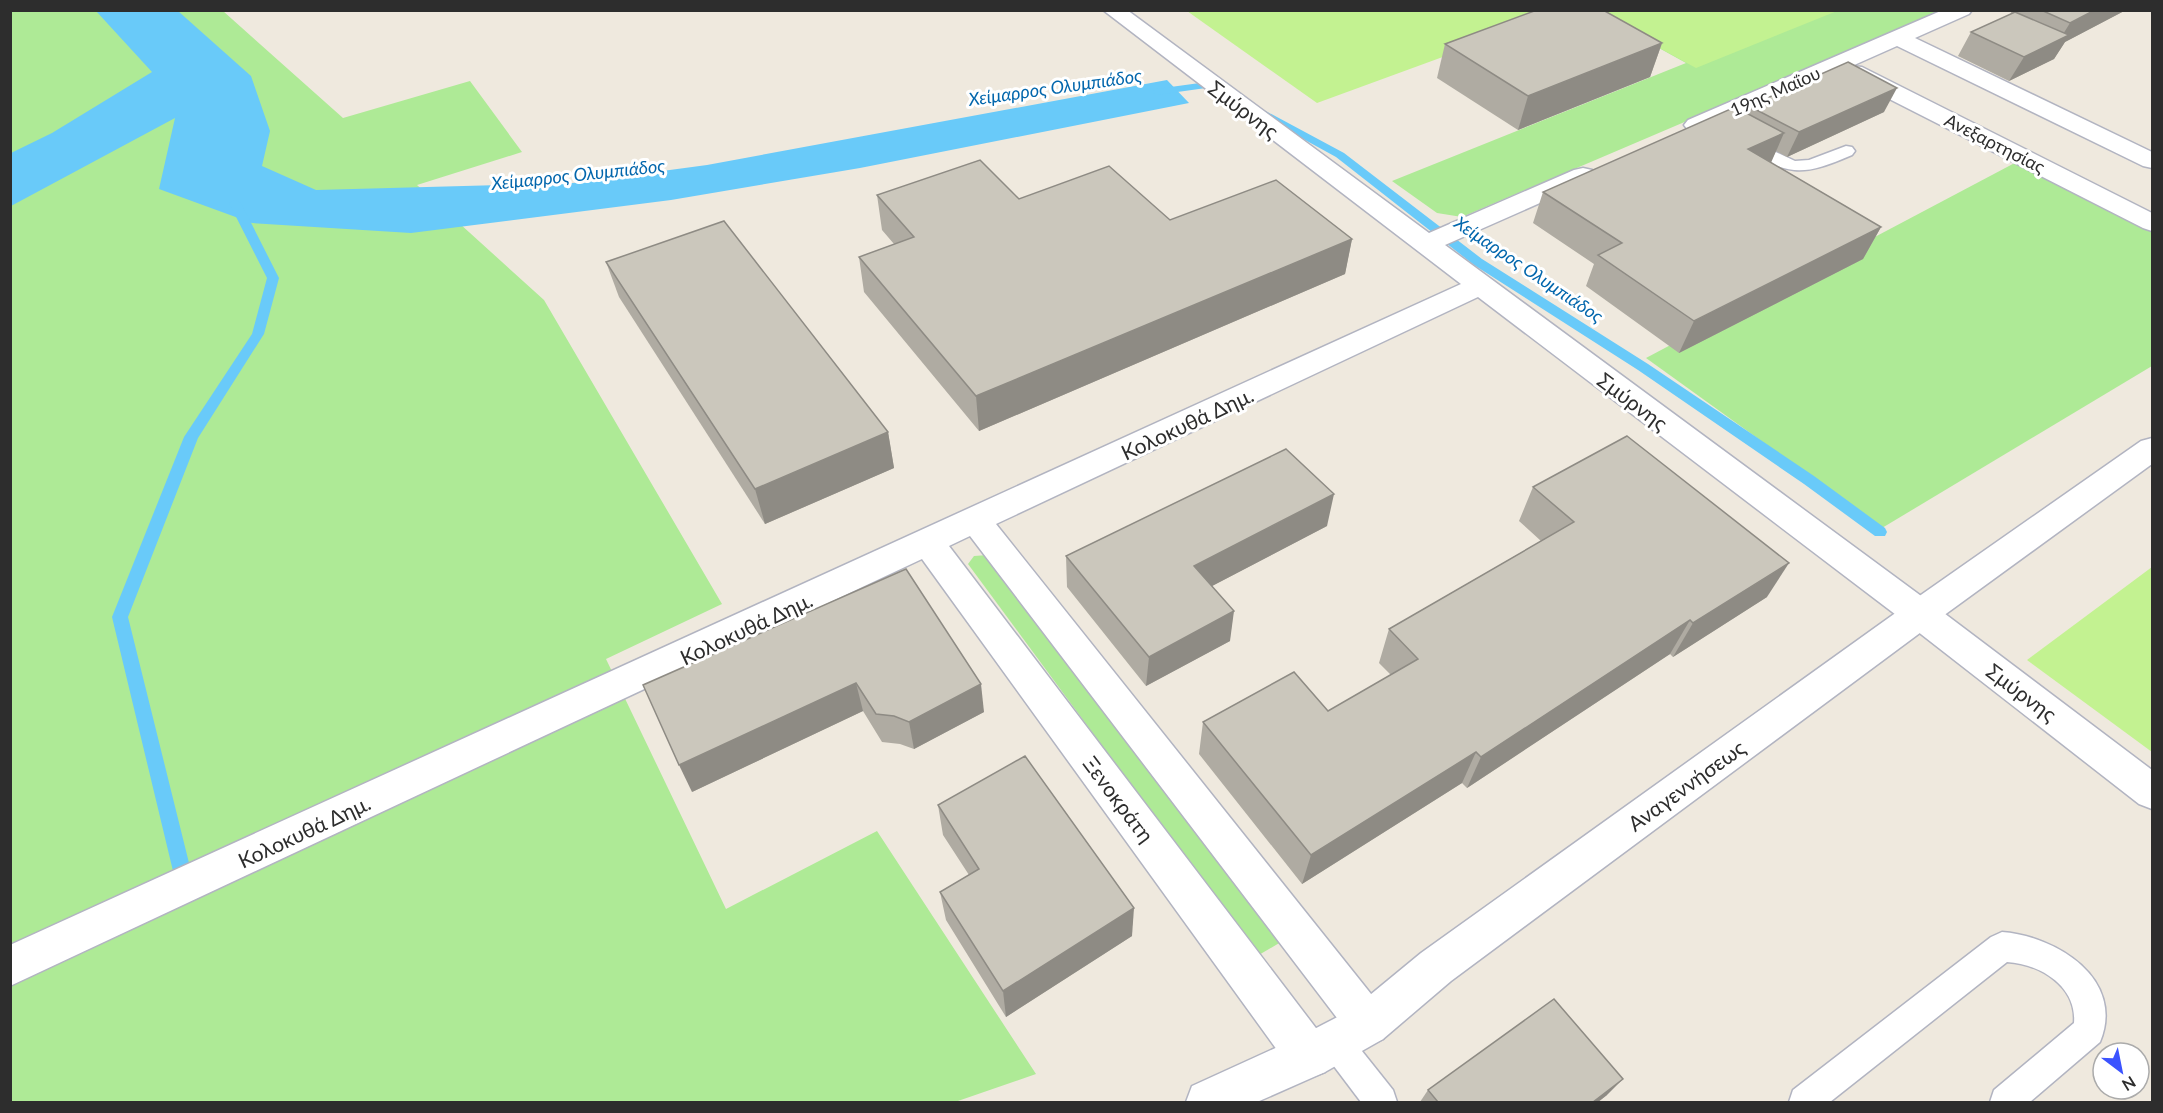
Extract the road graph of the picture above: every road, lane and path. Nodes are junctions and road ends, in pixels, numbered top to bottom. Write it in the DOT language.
graph roads {
  1 [pos="1113,10"];
  2 [pos="1962,10"];
  3 [pos="1898,38"];
  4 [pos="1836,64"];
  5 [pos="1708,120"];
  6 [pos="1675,135"];
  7 [pos="1846,151"];
  8 [pos="2152,161"];
  9 [pos="1598,169"];
  10 [pos="2152,223"];
  11 [pos="1424,245"];
  12 [pos="1480,286"];
  13 [pos="2152,448"];
  14 [pos="976,521"];
  15 [pos="928,543"];
  16 [pos="1920,614"];
  17 [pos="2152,792"];
  18 [pos="10,966"];
  19 [pos="1338,1040"];
  20 [pos="1208,1102"];
  21 [pos="1381,1102"];
  22 [pos="1805,1102"];
  23 [pos="2007,1102"];
  1 -- 11 [label="street, Σμύρνης"];
  2 -- 3 [label="street, 19ης Μαΐου"];
  3 -- 4 [label="street, 19ης Μαΐου"];
  3 -- 8 [label="street"];
  4 -- 5 [label="street, 19ης Μαΐου"];
  4 -- 10 [label="street, Ανεξαρτησίας"];
  5 -- 6 [label="street, 19ης Μαΐου"];
  5 -- 7 [label="lane"];
  9 -- 11 [label="street"];
  11 -- 12 [label="street, Σμύρνης"];
  12 -- 14 [label="street, Κολοκυθά Δημ."];
  12 -- 16 [label="street, Σμύρνης"];
  13 -- 16 [label="street, Αναγεννήσεως"];
  14 -- 15 [label="street, Κολοκυθά Δημ."];
  14 -- 19 [label="street"];
  15 -- 18 [label="street, Κολοκυθά Δημ."];
  15 -- 19 [label="street, Ξενοκράτη"];
  16 -- 17 [label="street, Σμύρνης"];
  16 -- 19 [label="street, Αναγεννήσεως"];
  19 -- 20 [label="street, Αναγεννήσεως"];
  19 -- 21 [label="lane"];
  22 -- 23 [label="lane"];
}
